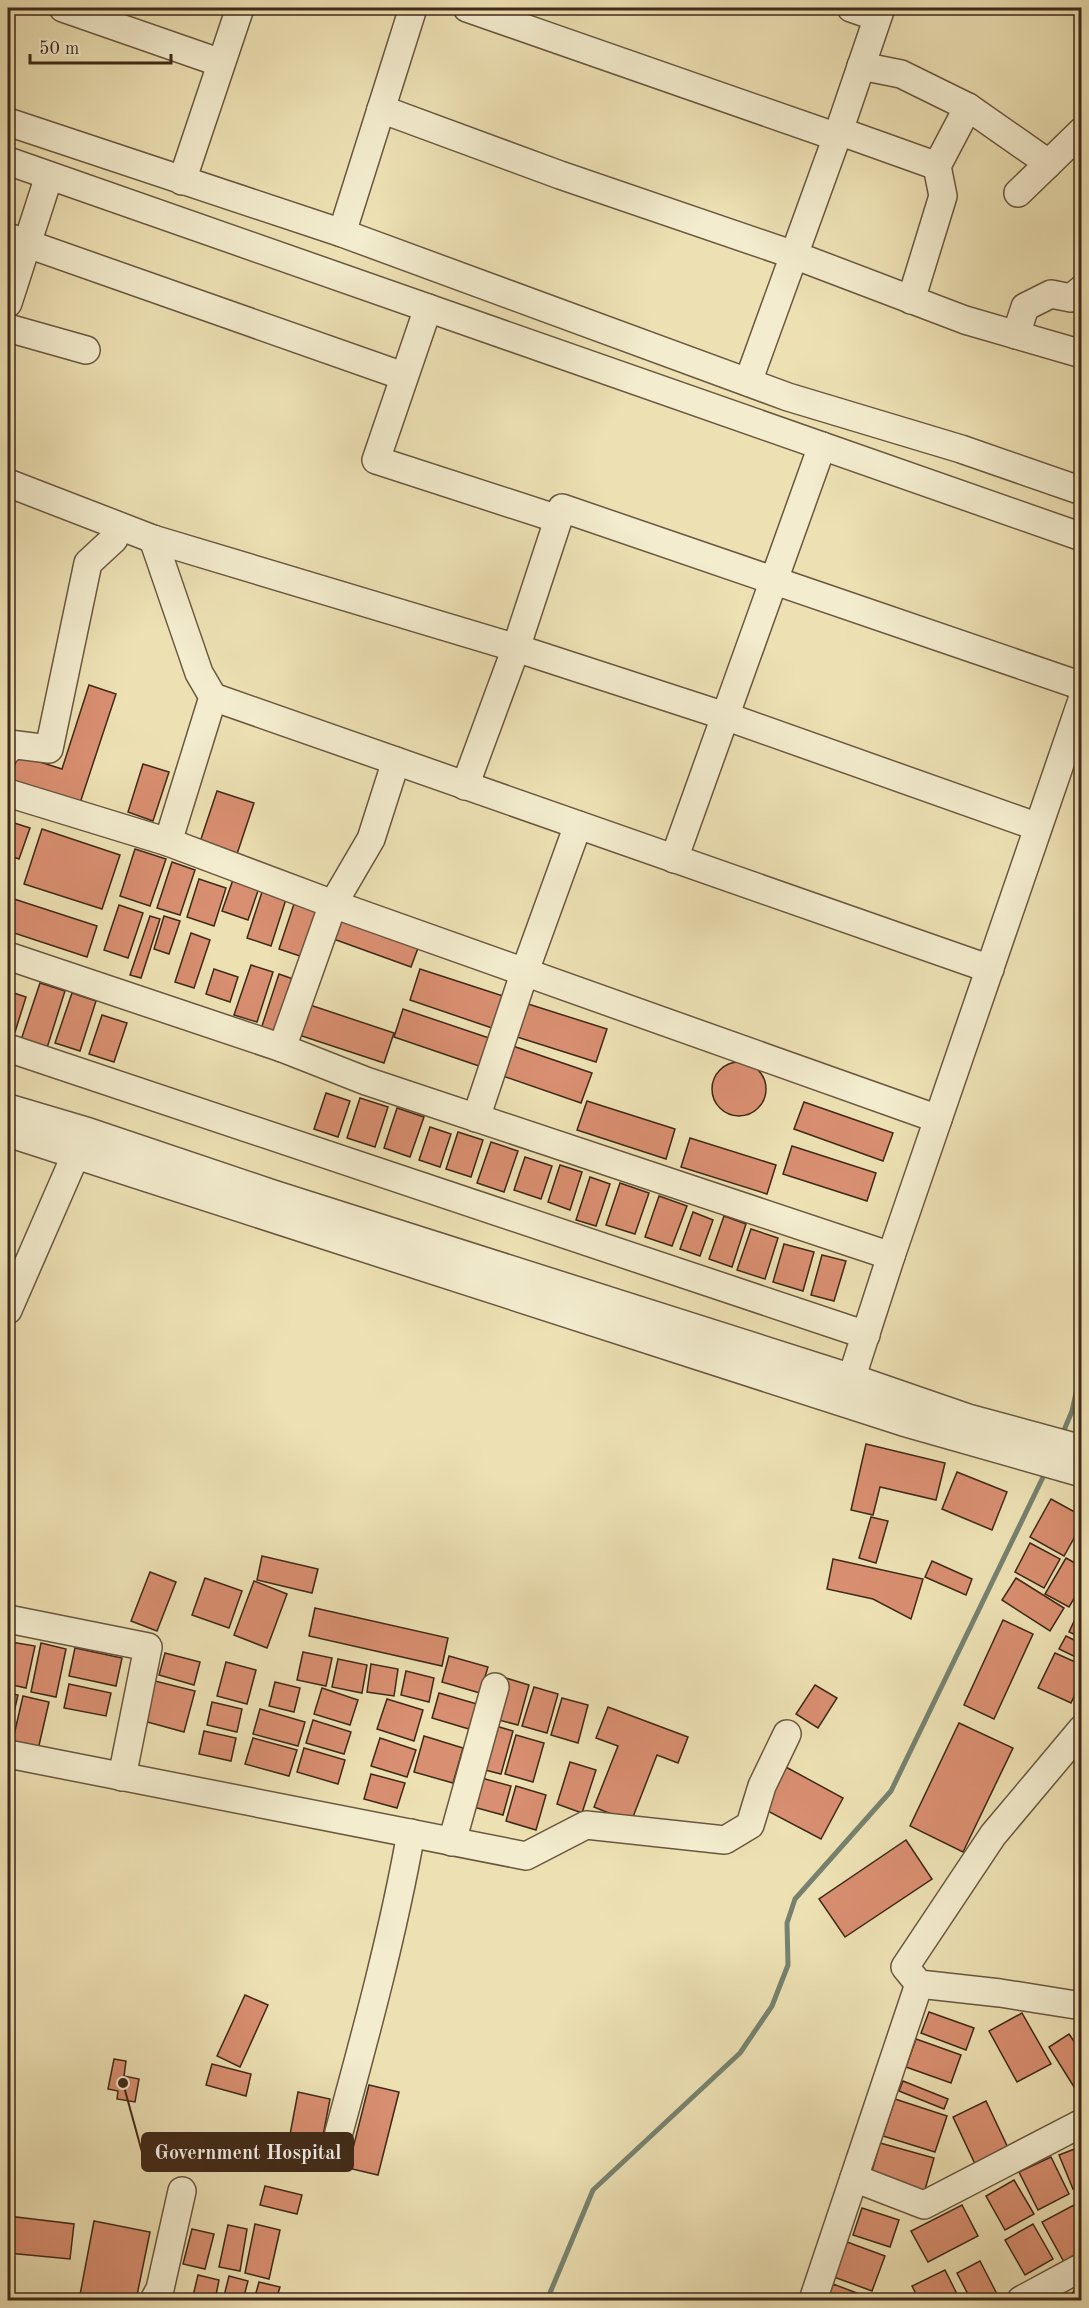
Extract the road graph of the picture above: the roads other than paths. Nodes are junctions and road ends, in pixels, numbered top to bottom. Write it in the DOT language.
graph roads {
  1 [pos="63,8"];
  2 [pos="240,8"];
  3 [pos="413,8"];
  4 [pos="467,8"];
  5 [pos="851,8"];
  6 [pos="879,12"];
  7 [pos="221,63"];
  8 [pos="861,66"];
  9 [pos="968,107"];
  10 [pos="381,109"];
  11 [pos="8,122"];
  12 [pos="1082,131"];
  13 [pos="838,134"];
  14 [pos="8,161"];
  15 [pos="1047,165"];
  16 [pos="937,166"];
  17 [pos="148,170"];
  18 [pos="49,176"];
  19 [pos="182,181"];
  20 [pos="1018,193"];
  21 [pos="136,206"];
  22 [pos="278,213"];
  23 [pos="342,234"];
  24 [pos="17,240"];
  25 [pos="265,251"];
  26 [pos="794,255"];
  27 [pos="911,300"];
  28 [pos="1078,302"];
  29 [pos="8,303"];
  30 [pos="428,308"];
  31 [pos="8,328"];
  32 [pos="1016,334"];
  33 [pos="1077,345"];
  34 [pos="86,350"];
  35 [pos="403,376"];
  36 [pos="748,382"];
  37 [pos="822,446"];
  38 [pos="8,483"];
  39 [pos="1082,491"];
  40 [pos="1082,497"];
  41 [pos="558,519"];
  42 [pos="118,526"];
  43 [pos="1076,535"];
  44 [pos="153,539"];
  45 [pos="774,580"];
  46 [pos="516,648"];
  47 [pos="213,697"];
  48 [pos="1081,699"];
  49 [pos="725,716"];
  50 [pos="8,750"];
  51 [pos="396,761"];
  52 [pos="465,786"];
  53 [pos="8,793"];
  54 [pos="578,825"];
  55 [pos="1038,827"];
  56 [pos="168,842"];
  57 [pos="674,859"];
  58 [pos="333,904"];
  59 [pos="8,956"];
  60 [pos="990,969"];
  61 [pos="525,971"];
  62 [pos="8,1048"];
  63 [pos="282,1048"];
  64 [pos="8,1108"];
  65 [pos="476,1118"];
  66 [pos="938,1119"];
  67 [pos="8,1133"];
  68 [pos="76,1154"];
  69 [pos="891,1257"];
  70 [pos="8,1310"];
  71 [pos="866,1335"];
  72 [pos="848,1390"];
  73 [pos="1082,1449"];
  74 [pos="1082,1473"];
  75 [pos="8,1619"];
  76 [pos="495,1687"];
  77 [pos="1082,1729"];
  78 [pos="787,1734"];
  79 [pos="8,1754"];
  80 [pos="122,1777"];
  81 [pos="411,1833"];
  82 [pos="452,1842"];
  83 [pos="919,1983"];
  84 [pos="1082,2006"];
  85 [pos="1082,2124"];
  86 [pos="339,2132"];
  87 [pos="854,2178"];
  88 [pos="182,2191"];
  89 [pos="1082,2267"];
  90 [pos="154,2301"];
  91 [pos="813,2301"];
  92 [pos="1021,2301"];
  1 -- 7 [label="street"];
  2 -- 7 [label="street"];
  3 -- 10 [label="street"];
  4 -- 13 [label="street"];
  5 -- 6 [label="street"];
  6 -- 8 [label="street"];
  7 -- 19 [label="street"];
  8 -- 9 [label="street"];
  8 -- 13 [label="street"];
  9 -- 15 [label="street"];
  9 -- 16 [label="street"];
  10 -- 23 [label="street"];
  10 -- 26 [label="street"];
  11 -- 17 [label="street"];
  12 -- 15 [label="street"];
  13 -- 16 [label="street"];
  13 -- 26 [label="street"];
  14 -- 18 [label="street"];
  15 -- 20 [label="street"];
  16 -- 27 [label="street"];
  17 -- 19 [label="street"];
  17 -- 21 [label="street"];
  18 -- 21 [label="street"];
  18 -- 24 [label="street"];
  19 -- 22 [label="street"];
  21 -- 25 [label="street"];
  22 -- 23 [label="street"];
  22 -- 25 [label="street"];
  23 -- 36 [label="street"];
  24 -- 29 [label="street"];
  24 -- 35 [label="street"];
  25 -- 30 [label="street"];
  26 -- 27 [label="street"];
  26 -- 36 [label="street"];
  27 -- 32 [label="street"];
  28 -- 32 [label="street"];
  30 -- 35 [label="street"];
  30 -- 37 [label="street"];
  31 -- 34 [label="street"];
  32 -- 33 [label="street"];
  35 -- 41 [label="street"];
  36 -- 39 [label="street"];
  37 -- 43 [label="street"];
  37 -- 45 [label="street"];
  38 -- 42 [label="street"];
  40 -- 43 [label="street"];
  41 -- 45 [label="street"];
  41 -- 46 [label="street"];
  42 -- 44 [label="street"];
  42 -- 50 [label="street"];
  44 -- 46 [label="street"];
  44 -- 47 [label="street"];
  45 -- 48 [label="street"];
  45 -- 49 [label="street"];
  46 -- 49 [label="street"];
  46 -- 52 [label="street"];
  47 -- 51 [label="street"];
  47 -- 56 [label="street"];
  48 -- 55 [label="street"];
  49 -- 55 [label="street"];
  49 -- 57 [label="street"];
  51 -- 52 [label="street"];
  51 -- 58 [label="street"];
  52 -- 54 [label="street"];
  53 -- 56 [label="street"];
  54 -- 57 [label="street"];
  54 -- 61 [label="street"];
  55 -- 60 [label="street"];
  56 -- 58 [label="street"];
  57 -- 60 [label="street"];
  58 -- 61 [label="street"];
  58 -- 63 [label="street"];
  59 -- 63 [label="street"];
  60 -- 66 [label="street"];
  61 -- 65 [label="street"];
  61 -- 66 [label="street"];
  62 -- 71 [label="street"];
  63 -- 65 [label="street"];
  64 -- 72 [label="street"];
  65 -- 69 [label="street"];
  66 -- 69 [label="street"];
  67 -- 68 [label="street"];
  68 -- 70 [label="street"];
  68 -- 72 [label="street"];
  69 -- 71 [label="street"];
  71 -- 72 [label="street"];
  72 -- 73 [label="street"];
  72 -- 74 [label="street"];
  75 -- 80 [label="street"];
  76 -- 82 [label="street"];
  77 -- 83 [label="street"];
  78 -- 82 [label="street"];
  79 -- 80 [label="street"];
  80 -- 81 [label="street"];
  81 -- 82 [label="street"];
  81 -- 86 [label="street"];
  83 -- 84 [label="street"];
  83 -- 87 [label="street"];
  85 -- 87 [label="street"];
  87 -- 91 [label="street"];
  88 -- 90 [label="street"];
  89 -- 92 [label="street"];
}
